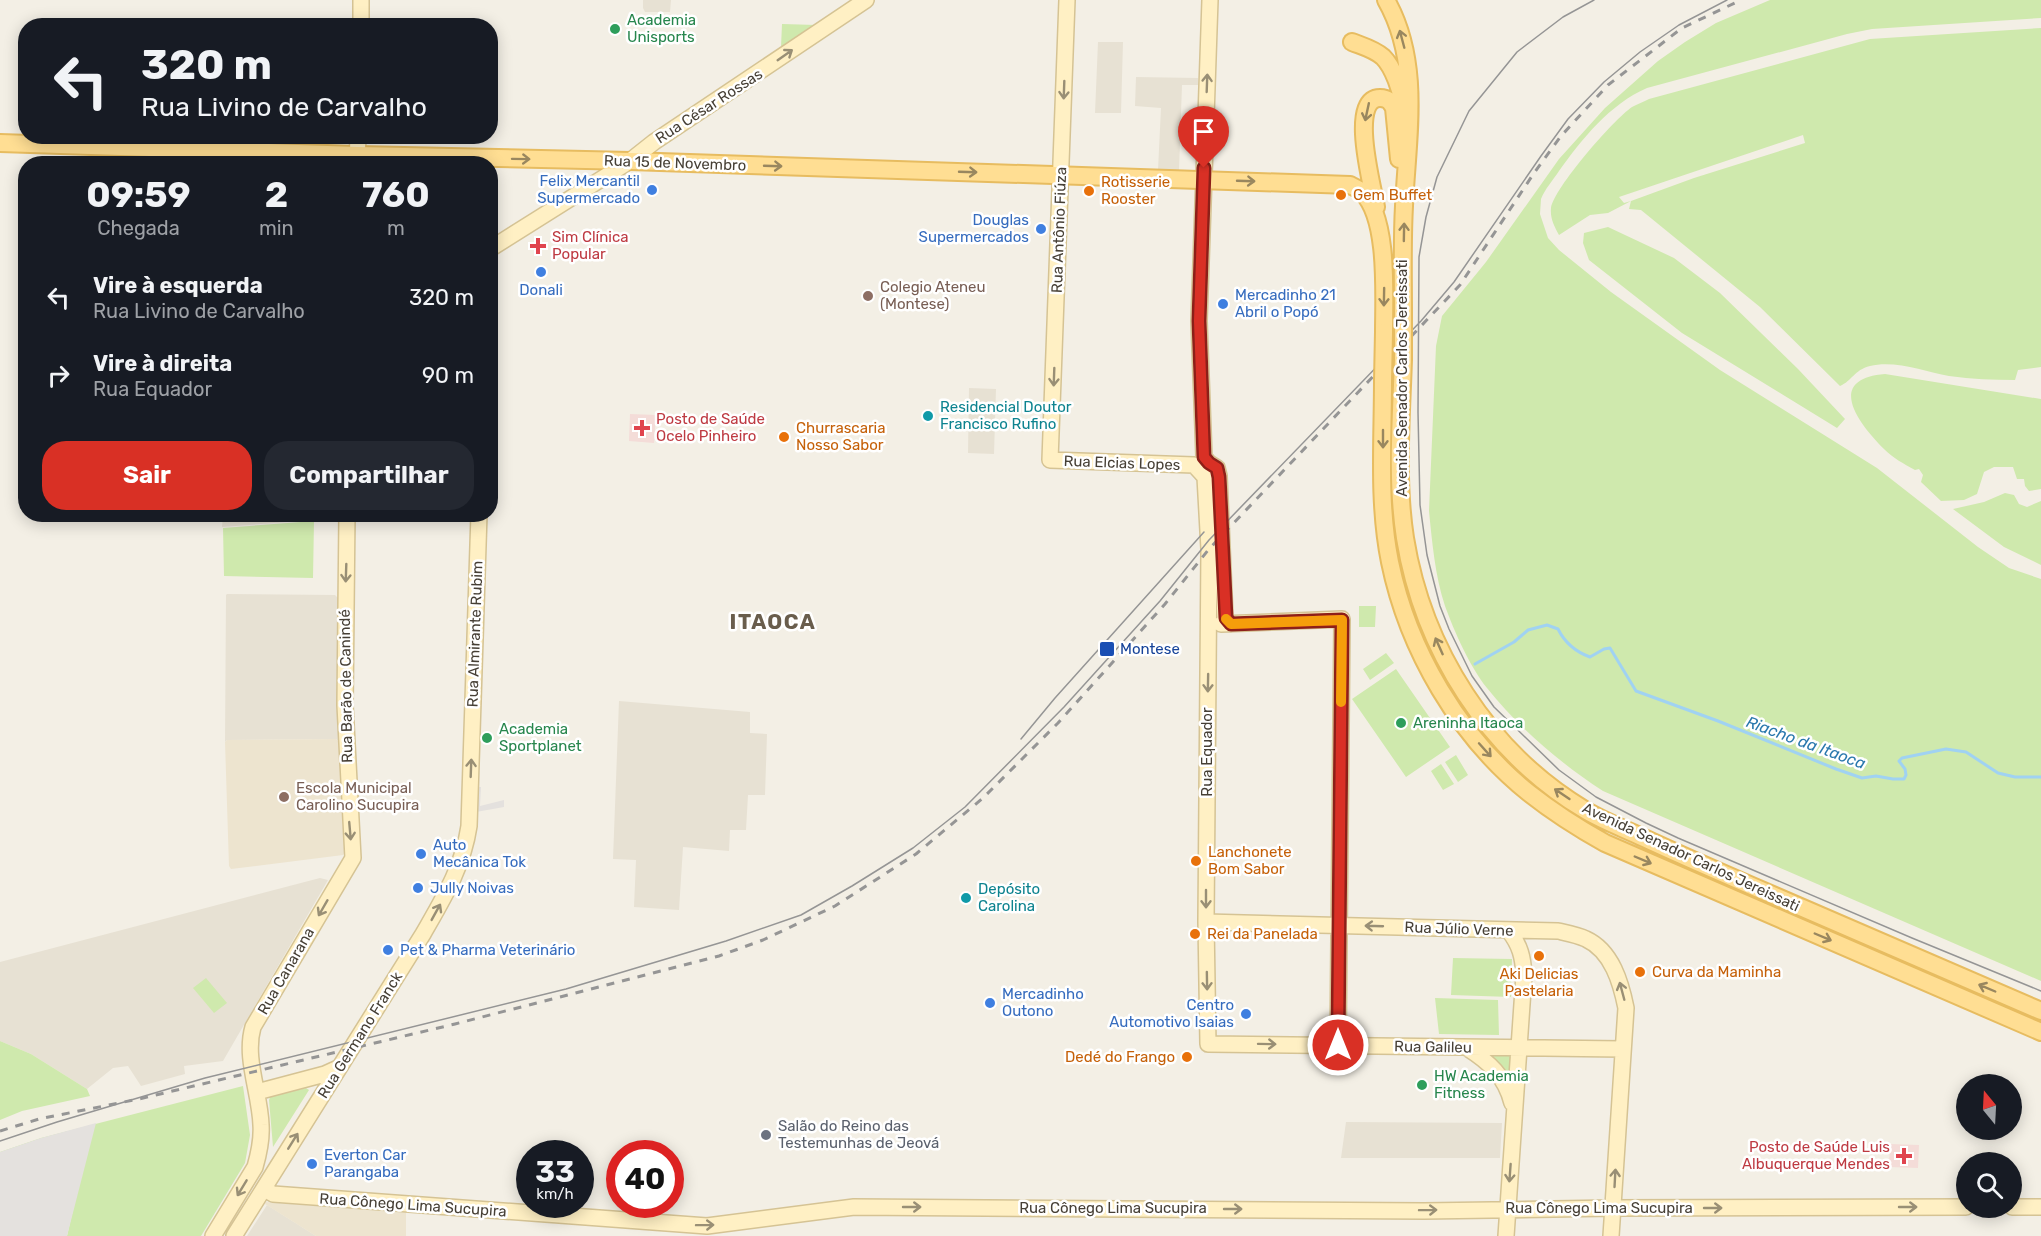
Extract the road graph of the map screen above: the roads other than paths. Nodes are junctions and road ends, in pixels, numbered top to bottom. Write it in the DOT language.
graph roads {
  1 [pos="361,0"];
  2 [pos="866,0"];
  3 [pos="1067,0"];
  4 [pos="1210,0"];
  5 [pos="1386,0"];
  6 [pos="361,18"];
  7 [pos="1352,42"];
  8 [pos="1409,131"];
  9 [pos="0,144"];
  10 [pos="286,156"];
  11 [pos="498,160"];
  12 [pos="630,161"];
  13 [pos="1061,175"];
  14 [pos="1204,179"];
  15 [pos="1350,185"];
  16 [pos="1404,208"];
  17 [pos="1378,222"];
  18 [pos="498,244"];
  19 [pos="1050,460"];
  20 [pos="1199,461"];
  21 [pos="347,522"];
  22 [pos="479,522"];
  23 [pos="1209,624"];
  24 [pos="1231,624"];
  25 [pos="469,826"];
  26 [pos="353,858"];
  27 [pos="1206,922"];
  28 [pos="1339,925"];
  29 [pos="1509,931"];
  30 [pos="2041,1011"];
  31 [pos="2041,1032"];
  32 [pos="1208,1044"];
  33 [pos="1338,1045"];
  34 [pos="1519,1047"];
  35 [pos="1467,1048"];
  36 [pos="1622,1049"];
  37 [pos="338,1068"];
  38 [pos="256,1092"];
  39 [pos="1514,1114"];
  40 [pos="264,1188"];
  41 [pos="1956,1207"];
  42 [pos="2022,1207"];
  43 [pos="2041,1207"];
  44 [pos="1613,1208"];
  45 [pos="1508,1209"];
  46 [pos="213,1236"];
  47 [pos="234,1236"];
  48 [pos="1506,1236"];
  49 [pos="1611,1236"];
  1 -- 6 [label="street"];
  12 -- 2 [label="street, Rua César Rossas, one-way"];
  3 -- 13 [label="street, Rua Antônio Fiúza, one-way"];
  14 -- 4 [label="street, Rua Equador, one-way"];
  8 -- 5 [label="main road, Avenida Senador Carlos Jereissati, one-way"];
  7 -- 8 [label="main road"];
  8 -- 16 [label="main road, Avenida Senador Carlos Jereissati"];
  9 -- 10 [label="main road, Rua 15 de Novembro"];
  11 -- 12 [label="main road, Rua 15 de Novembro, one-way"];
  12 -- 13 [label="main road, Rua 15 de Novembro, one-way"];
  12 -- 18 [label="street, Rua César Rossas"];
  13 -- 14 [label="main road, Rua 15 de Novembro"];
  13 -- 19 [label="street, Rua Antônio Fiúza, one-way"];
  14 -- 15 [label="main road, Rua 15 de Novembro, one-way"];
  14 -- 20 [label="street, Rua Equador"];
  15 -- 17 [label="main road, Avenida Senador Carlos Jereissati"];
  16 -- 17 [label="main road, one-way"];
  30 -- 16 [label="main road, Avenida Senador Carlos Jereissati, one-way, bridge"];
  17 -- 31 [label="main road, Avenida Senador Carlos Jereissati, one-way, bridge"];
  19 -- 20 [label="street, Rua Elcias Lopes"];
  20 -- 23 [label="street, Rua Equador"];
  20 -- 24 [label="street"];
  21 -- 26 [label="street, Rua Barão de Canindé, one-way"];
  25 -- 22 [label="street, Rua Almirante Rubim, one-way"];
  23 -- 24 [label="street"];
  23 -- 27 [label="street, Rua Equador, one-way"];
  24 -- 28 [label="street"];
  37 -- 25 [label="street, Rua Germano Franck, one-way"];
  26 -- 38 [label="street, Rua Canarana, one-way"];
  27 -- 28 [label="street, Rua Júlio Verne"];
  27 -- 32 [label="street, Rua Equador, one-way"];
  29 -- 28 [label="street, Rua Júlio Verne, one-way"];
  28 -- 33 [label="street"];
  29 -- 34 [label="street"];
  36 -- 29 [label="street, Rua Júlio Verne, one-way"];
  32 -- 33 [label="street, Rua Galileu, one-way"];
  33 -- 35 [label="street, Rua Galileu"];
  34 -- 35 [label="street, Rua Galileu"];
  34 -- 36 [label="street, Rua Galileu"];
  34 -- 39 [label="street"];
  35 -- 39 [label="street"];
  44 -- 36 [label="street, Rua Júlio Verne, one-way"];
  37 -- 38 [label="street"];
  40 -- 37 [label="street, Rua Germano Franck, one-way"];
  38 -- 40 [label="street"];
  38 -- 46 [label="street, one-way"];
  39 -- 45 [label="street, one-way"];
  40 -- 45 [label="street, Rua Cônego Lima Sucupira, one-way"];
  40 -- 47 [label="street, Rua Germano Franck"];
  44 -- 41 [label="street, Rua Cônego Lima Sucupira, one-way"];
  42 -- 43 [label="street"];
  44 -- 45 [label="street, Rua Cônego Lima Sucupira"];
  44 -- 49 [label="street, Rua Júlio Verne"];
  45 -- 48 [label="street"];
}
